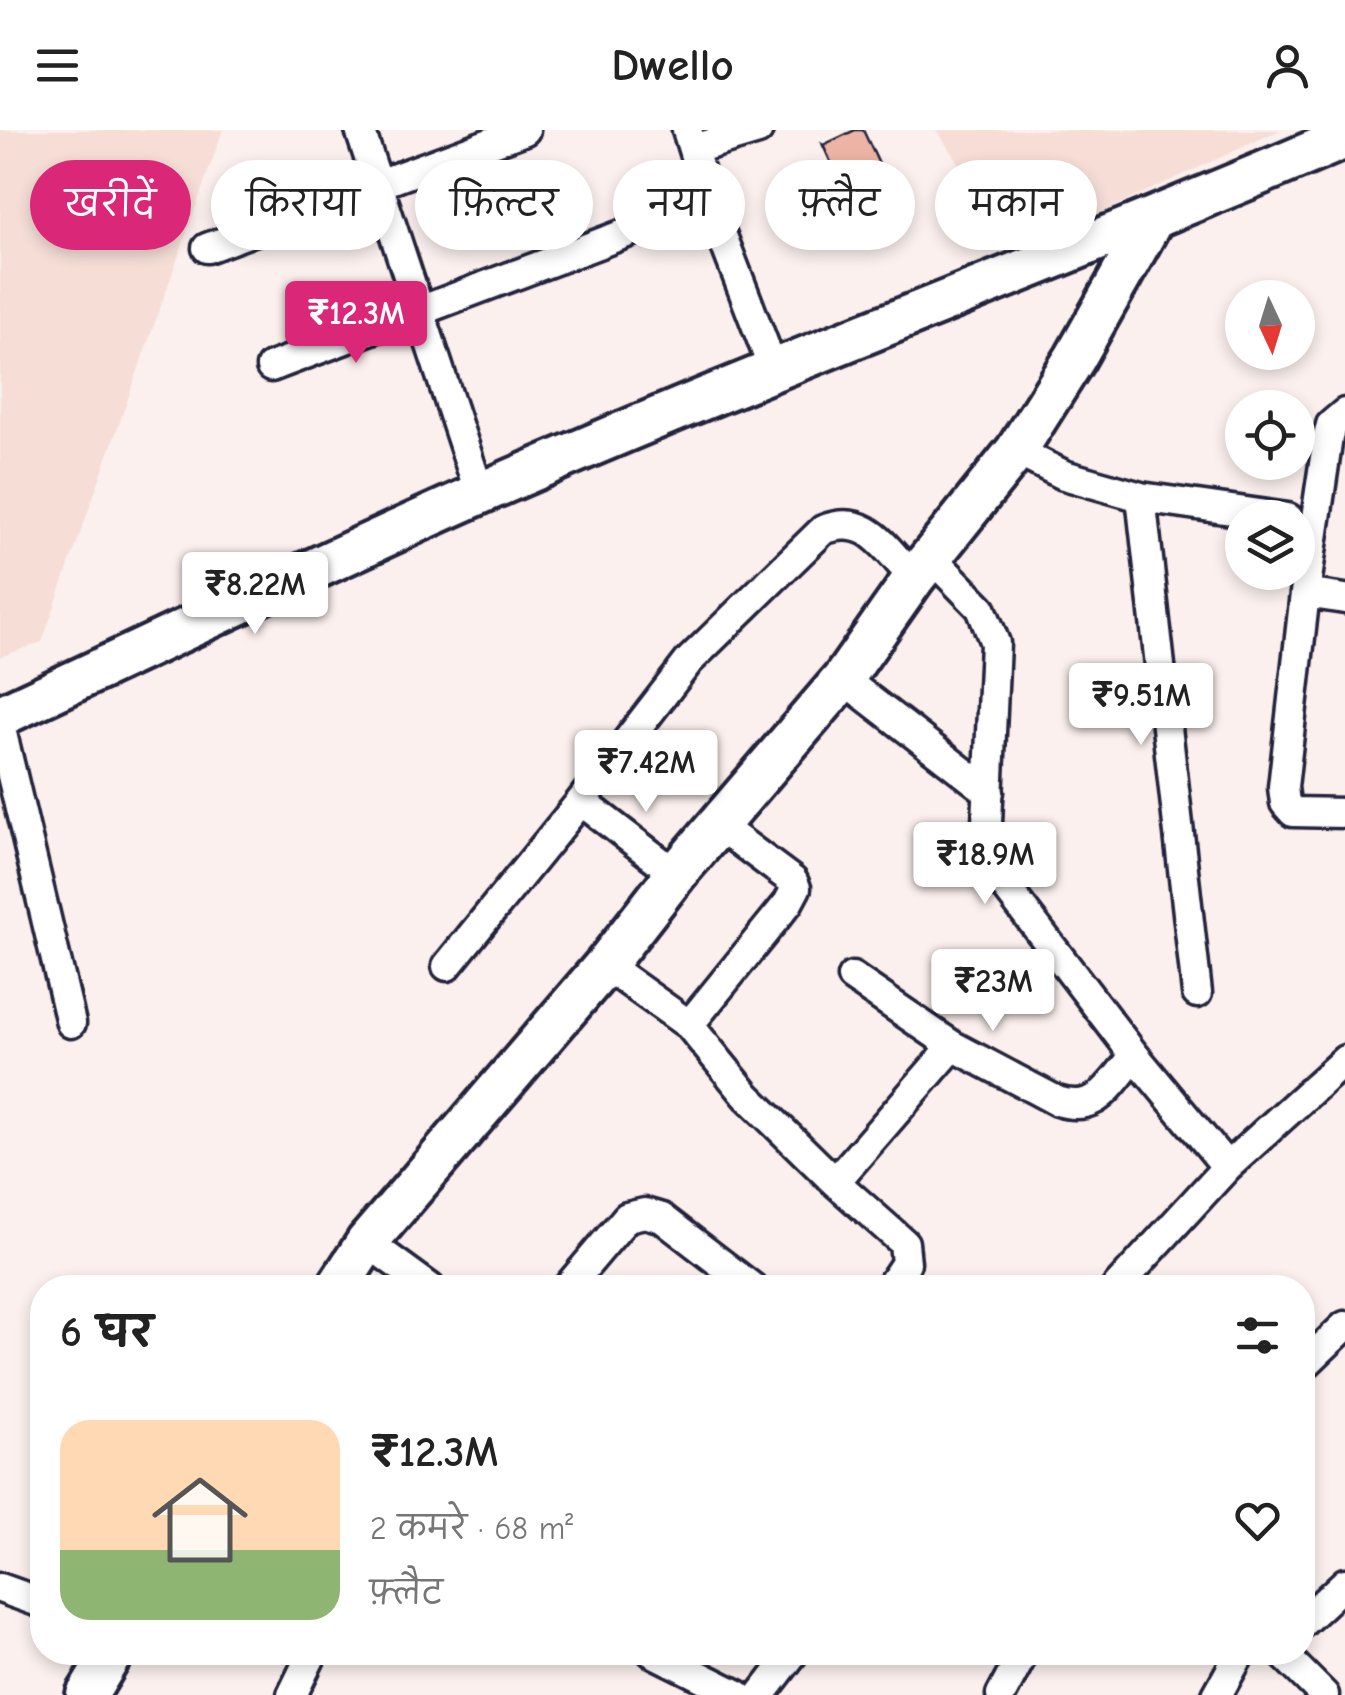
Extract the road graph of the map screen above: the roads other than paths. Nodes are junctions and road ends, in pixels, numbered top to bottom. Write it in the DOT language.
graph roads {
  1 [pos="360,130"];
  2 [pos="758,130"];
  3 [pos="513,132"];
  4 [pos="1345,138"];
  5 [pos="690,140"];
  6 [pos="369,160"];
  7 [pos="395,178"];
  8 [pos="1152,220"];
  9 [pos="395,237"];
  10 [pos="613,238"];
  11 [pos="211,247"];
  12 [pos="208,248"];
  13 [pos="727,250"];
  14 [pos="422,311"];
  15 [pos="271,367"];
  16 [pos="774,372"];
  17 [pos="1345,413"];
  18 [pos="1016,451"];
  19 [pos="480,494"];
  20 [pos="1141,497"];
  21 [pos="1306,500"];
  22 [pos="1225,509"];
  23 [pos="923,568"];
  24 [pos="1304,590"];
  25 [pos="1304,594"];
  26 [pos="1345,600"];
  27 [pos="843,679"];
  28 [pos="0,716"];
  29 [pos="0,725"];
  30 [pos="989,792"];
  31 [pos="581,802"];
  32 [pos="1345,813"];
  33 [pos="718,825"];
  34 [pos="676,874"];
  35 [pos="448,966"];
  36 [pos="605,966"];
  37 [pos="852,977"];
  38 [pos="1197,993"];
  39 [pos="70,1024"];
  40 [pos="689,1026"];
  41 [pos="953,1046"];
  42 [pos="1134,1056"];
  43 [pos="1345,1060"];
  44 [pos="1227,1167"];
  45 [pos="835,1182"];
  46 [pos="367,1242"];
  47 [pos="345,1275"];
  48 [pos="412,1275"];
  49 [pos="578,1275"];
  50 [pos="736,1275"];
  51 [pos="898,1275"];
  52 [pos="1128,1275"];
  53 [pos="1345,1326"];
  54 [pos="1315,1355"];
  55 [pos="1345,1583"];
  56 [pos="0,1588"];
  57 [pos="30,1599"];
  58 [pos="1315,1611"];
  59 [pos="105,1665"];
  60 [pos="307,1665"];
  61 [pos="678,1665"];
  62 [pos="784,1665"];
  63 [pos="1017,1665"];
  64 [pos="1234,1665"];
  65 [pos="1294,1665"];
  66 [pos="86,1695"];
  67 [pos="292,1695"];
  68 [pos="738,1695"];
  69 [pos="761,1695"];
  70 [pos="1001,1695"];
  71 [pos="1217,1695"];
  72 [pos="1324,1695"];
  1 -- 6 [label="street"];
  2 -- 5 [label="street"];
  3 -- 7 [label="street"];
  4 -- 8 [label="main road"];
  8 -- 16 [label="main road"];
  8 -- 18 [label="main road"];
  9 -- 14 [label="street"];
  10 -- 14 [label="street"];
  11 -- 12 [label="street"];
  13 -- 16 [label="street"];
  14 -- 15 [label="street"];
  14 -- 19 [label="street"];
  16 -- 19 [label="main road"];
  17 -- 21 [label="street"];
  18 -- 20 [label="street"];
  18 -- 23 [label="main road"];
  19 -- 28 [label="main road"];
  20 -- 22 [label="street"];
  20 -- 38 [label="street"];
  23 -- 27 [label="main road"];
  23 -- 30 [label="street"];
  23 -- 31 [label="street"];
  24 -- 25 [label="street"];
  25 -- 26 [label="street"];
  25 -- 32 [label="street"];
  27 -- 30 [label="street"];
  27 -- 33 [label="main road"];
  29 -- 39 [label="street"];
  30 -- 42 [label="street"];
  31 -- 34 [label="street"];
  31 -- 35 [label="street"];
  33 -- 34 [label="main road"];
  33 -- 40 [label="street"];
  34 -- 36 [label="main road"];
  36 -- 40 [label="street"];
  36 -- 46 [label="main road"];
  37 -- 41 [label="street"];
  40 -- 45 [label="street"];
  41 -- 42 [label="street"];
  41 -- 45 [label="street"];
  42 -- 44 [label="street"];
  43 -- 44 [label="street"];
  44 -- 52 [label="street"];
  45 -- 51 [label="street"];
  46 -- 47 [label="main road"];
  46 -- 48 [label="street"];
  49 -- 50 [label="street"];
  53 -- 54 [label="street"];
  55 -- 58 [label="street"];
  56 -- 57 [label="street"];
  59 -- 66 [label="main road"];
  60 -- 67 [label="street"];
  61 -- 68 [label="street"];
  62 -- 69 [label="street"];
  63 -- 70 [label="street"];
  64 -- 71 [label="street"];
  65 -- 72 [label="street"];
}
